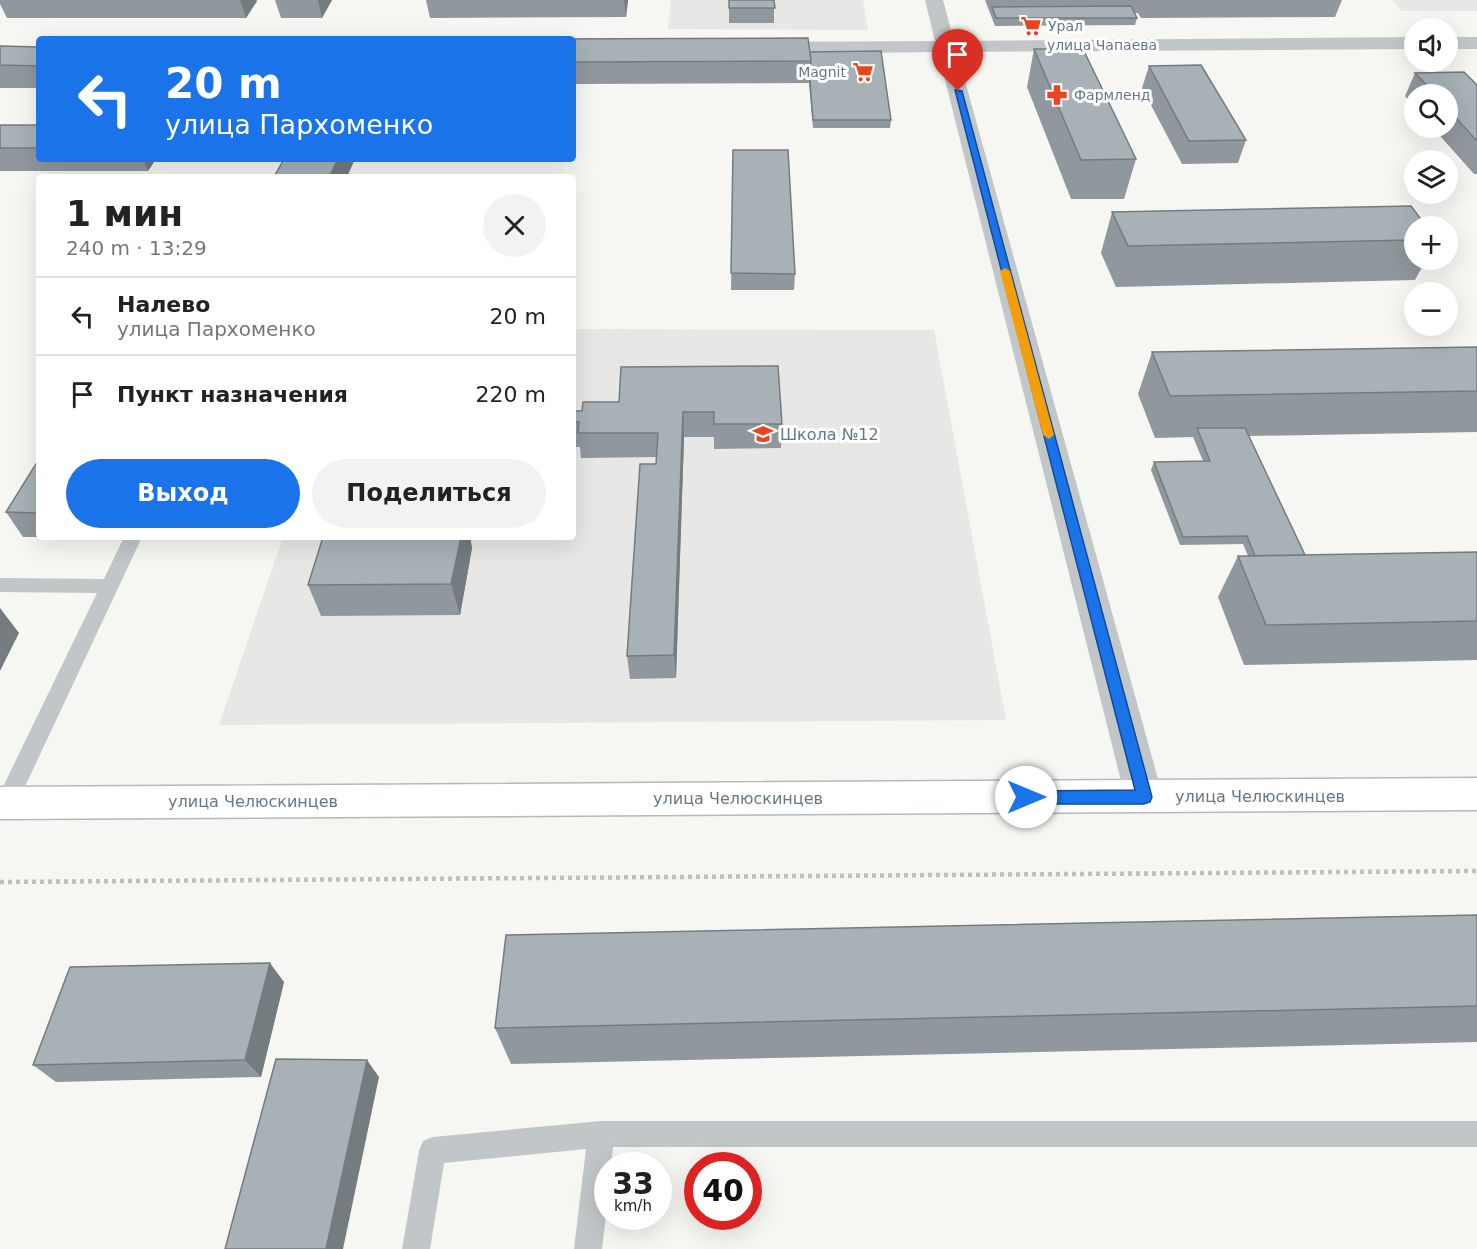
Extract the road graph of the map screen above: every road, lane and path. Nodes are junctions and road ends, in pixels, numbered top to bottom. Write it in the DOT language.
graph roads {
  1 [pos="934,0"];
  2 [pos="1404,43"];
  3 [pos="1458,43"];
  4 [pos="1477,43"];
  5 [pos="946,46"];
  6 [pos="748,48"];
  7 [pos="132,540"];
  8 [pos="0,585"];
  9 [pos="110,586"];
  10 [pos="1477,794"];
  11 [pos="1144,797"];
  12 [pos="2,807"];
  13 [pos="1477,871"];
  14 [pos="0,882"];
  15 [pos="601,1134"];
  16 [pos="1477,1134"];
  17 [pos="416,1249"];
  18 [pos="588,1249"];
  1 -- 5 [label="street"];
  2 -- 5 [label="street, улица Чапаева"];
  3 -- 4 [label="street"];
  5 -- 6 [label="street, улица Чапаева"];
  5 -- 11 [label="street"];
  7 -- 9 [label="lane"];
  8 -- 9 [label="lane"];
  9 -- 12 [label="lane"];
  10 -- 11 [label="street, улица Челюскинцев"];
  11 -- 12 [label="street, улица Челюскинцев"];
  13 -- 14 [label="path"];
  15 -- 16 [label="lane"];
  15 -- 17 [label="lane"];
  15 -- 18 [label="lane"];
}
